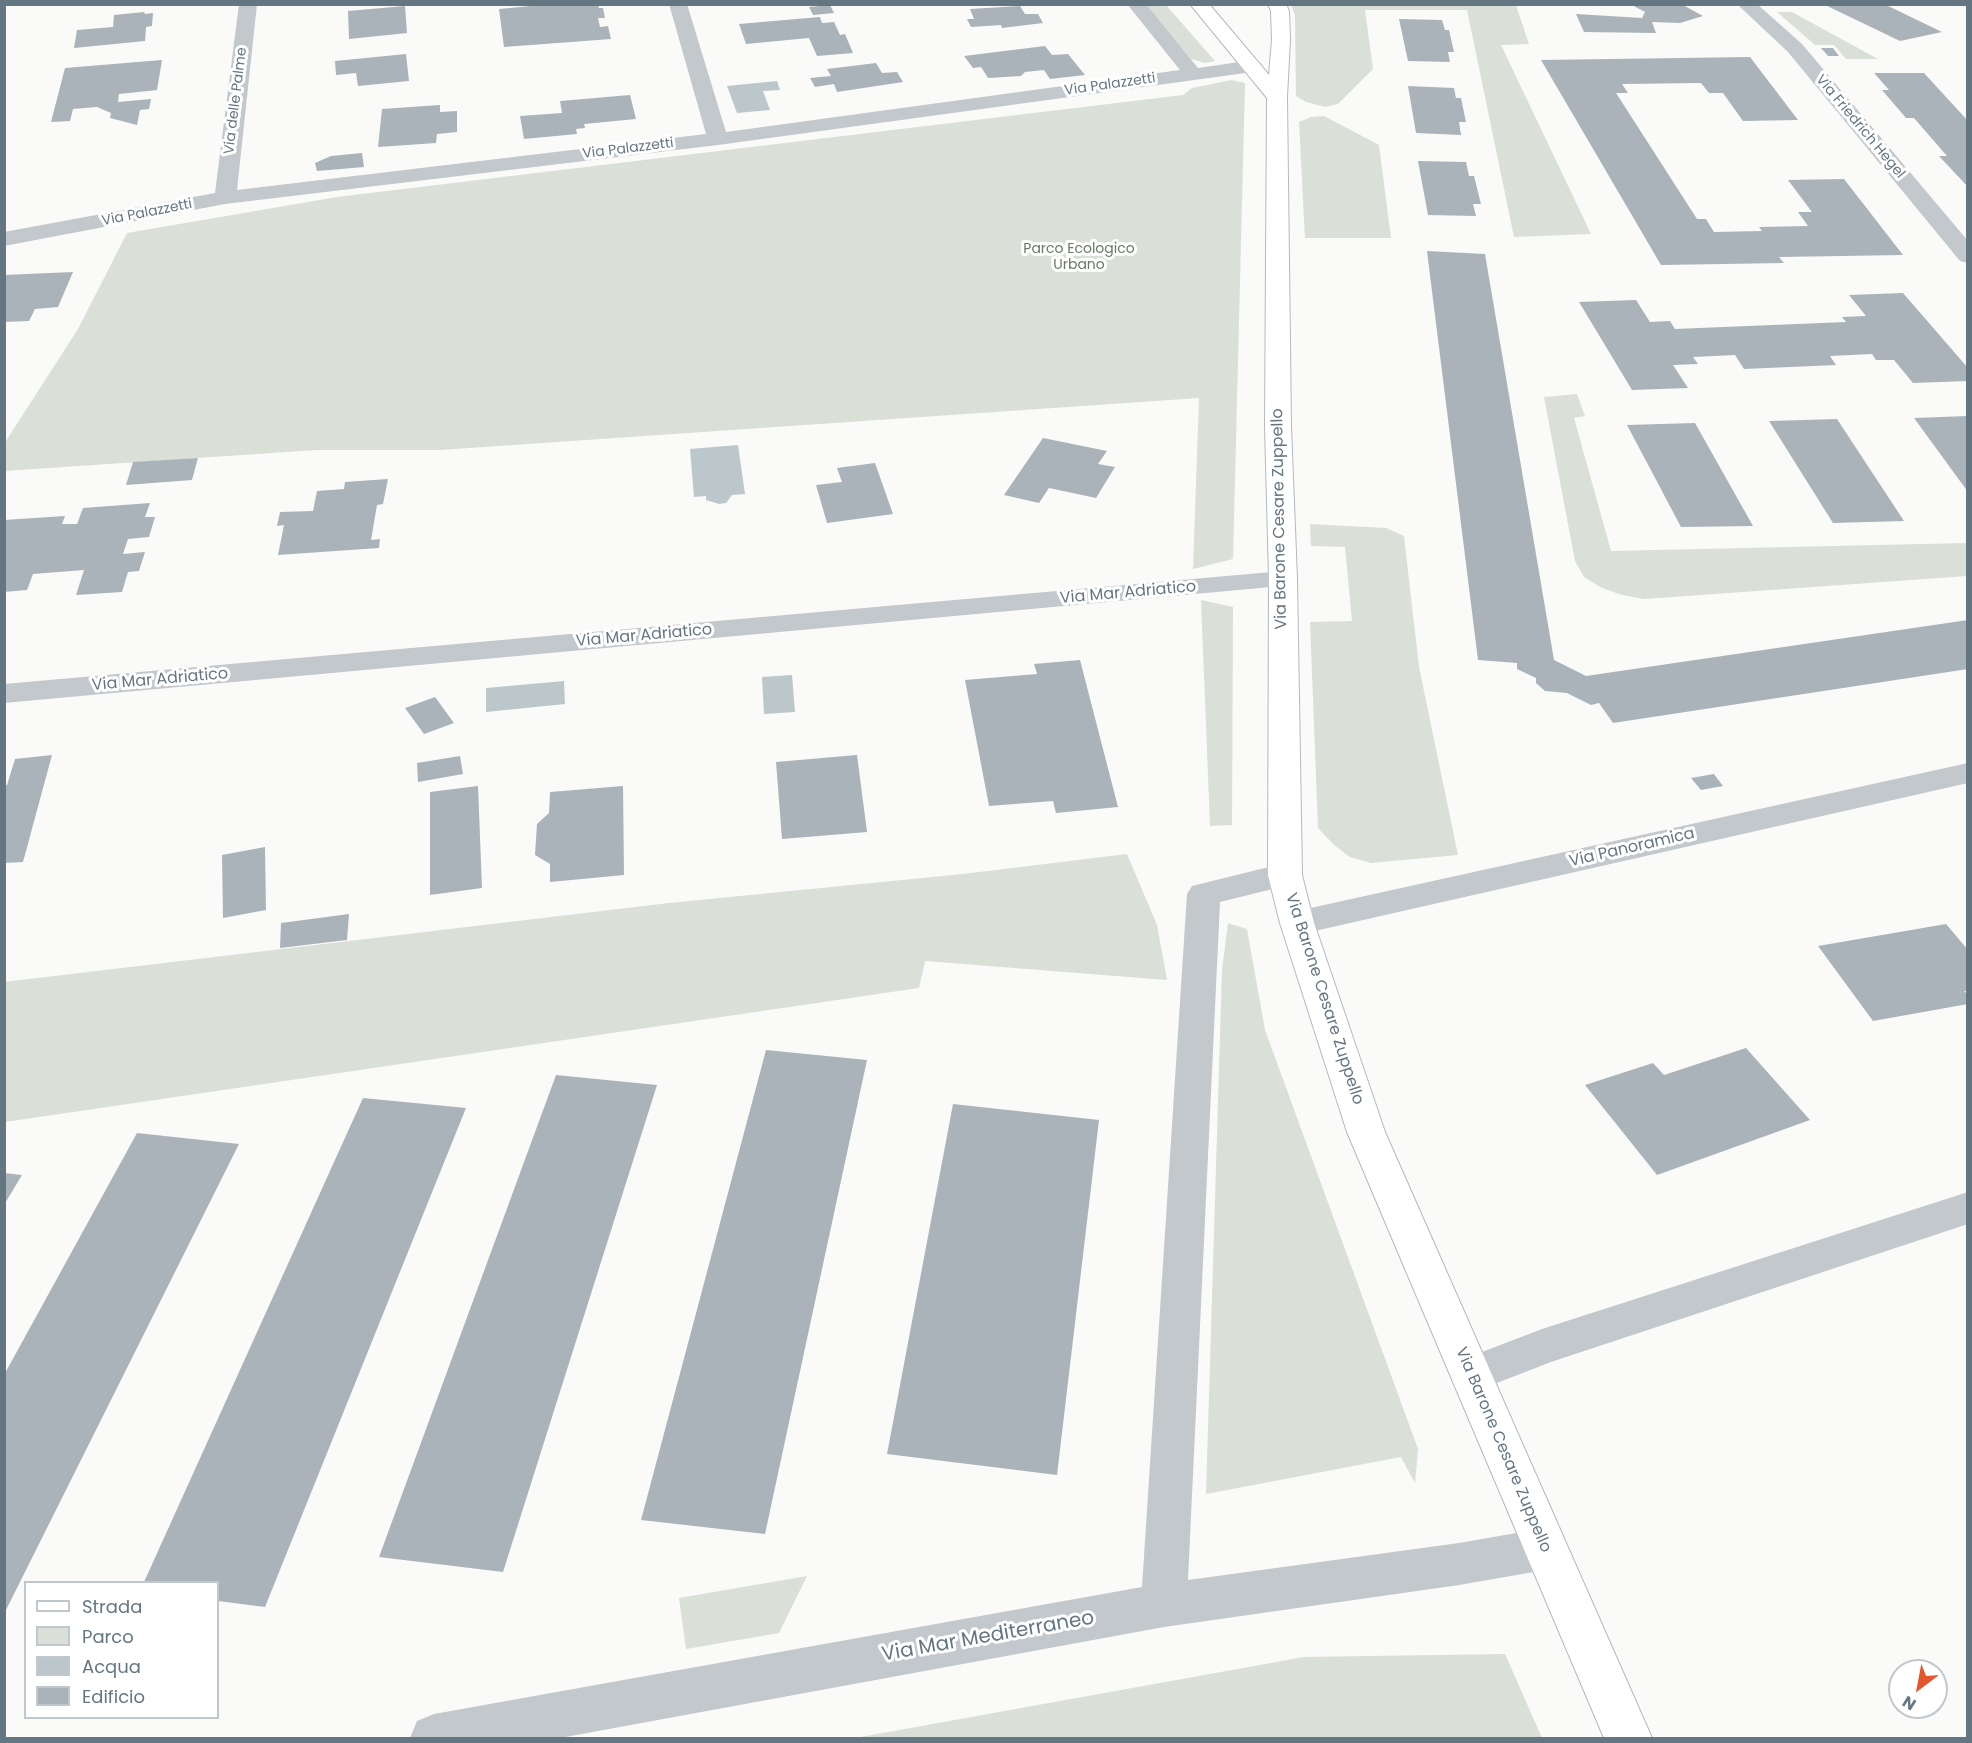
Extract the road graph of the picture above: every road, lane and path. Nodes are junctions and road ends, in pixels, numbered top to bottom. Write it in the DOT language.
graph roads {
  1 [pos="248,4"];
  2 [pos="678,4"];
  3 [pos="1136,4"];
  4 [pos="1199,4"];
  5 [pos="1277,4"];
  6 [pos="1746,4"];
  7 [pos="1253,66"];
  8 [pos="1193,74"];
  9 [pos="1277,97"];
  10 [pos="718,139"];
  11 [pos="225,198"];
  12 [pos="4,239"];
  13 [pos="1968,256"];
  14 [pos="1283,579"];
  15 [pos="4,694"];
  16 [pos="1968,773"];
  17 [pos="1285,875"];
  18 [pos="1298,923"];
  19 [pos="1968,1208"];
  20 [pos="1471,1375"];
  21 [pos="1545,1549"];
  22 [pos="1164,1605"];
  23 [pos="434,1738"];
  24 [pos="1628,1738"];
  1 -- 11 [label="street, Via delle Palme"];
  2 -- 10 [label="street"];
  3 -- 8 [label="street"];
  4 -- 7 [label="main road"];
  5 -- 9 [label="main road, Via Barone Cesare Zuppello"];
  6 -- 13 [label="street, Via Friedrich Hegel"];
  7 -- 8 [label="street, Via Palazzetti"];
  7 -- 9 [label="main road"];
  8 -- 10 [label="street, Via Palazzetti"];
  9 -- 14 [label="main road, Via Barone Cesare Zuppello"];
  10 -- 11 [label="street, Via Palazzetti"];
  11 -- 12 [label="street, Via Palazzetti"];
  14 -- 15 [label="street, Via Mar Adriatico"];
  14 -- 17 [label="main road, Via Barone Cesare Zuppello"];
  16 -- 18 [label="street, Via Panoramica"];
  17 -- 18 [label="main road, Via Barone Cesare Zuppello"];
  17 -- 22 [label="street"];
  18 -- 20 [label="main road, Via Barone Cesare Zuppello"];
  19 -- 20 [label="street"];
  20 -- 21 [label="main road, Via Barone Cesare Zuppello"];
  21 -- 22 [label="street, Via Mar Mediterraneo"];
  21 -- 24 [label="main road, Via Barone Cesare Zuppello"];
  22 -- 23 [label="street, Via Mar Mediterraneo"];
}
